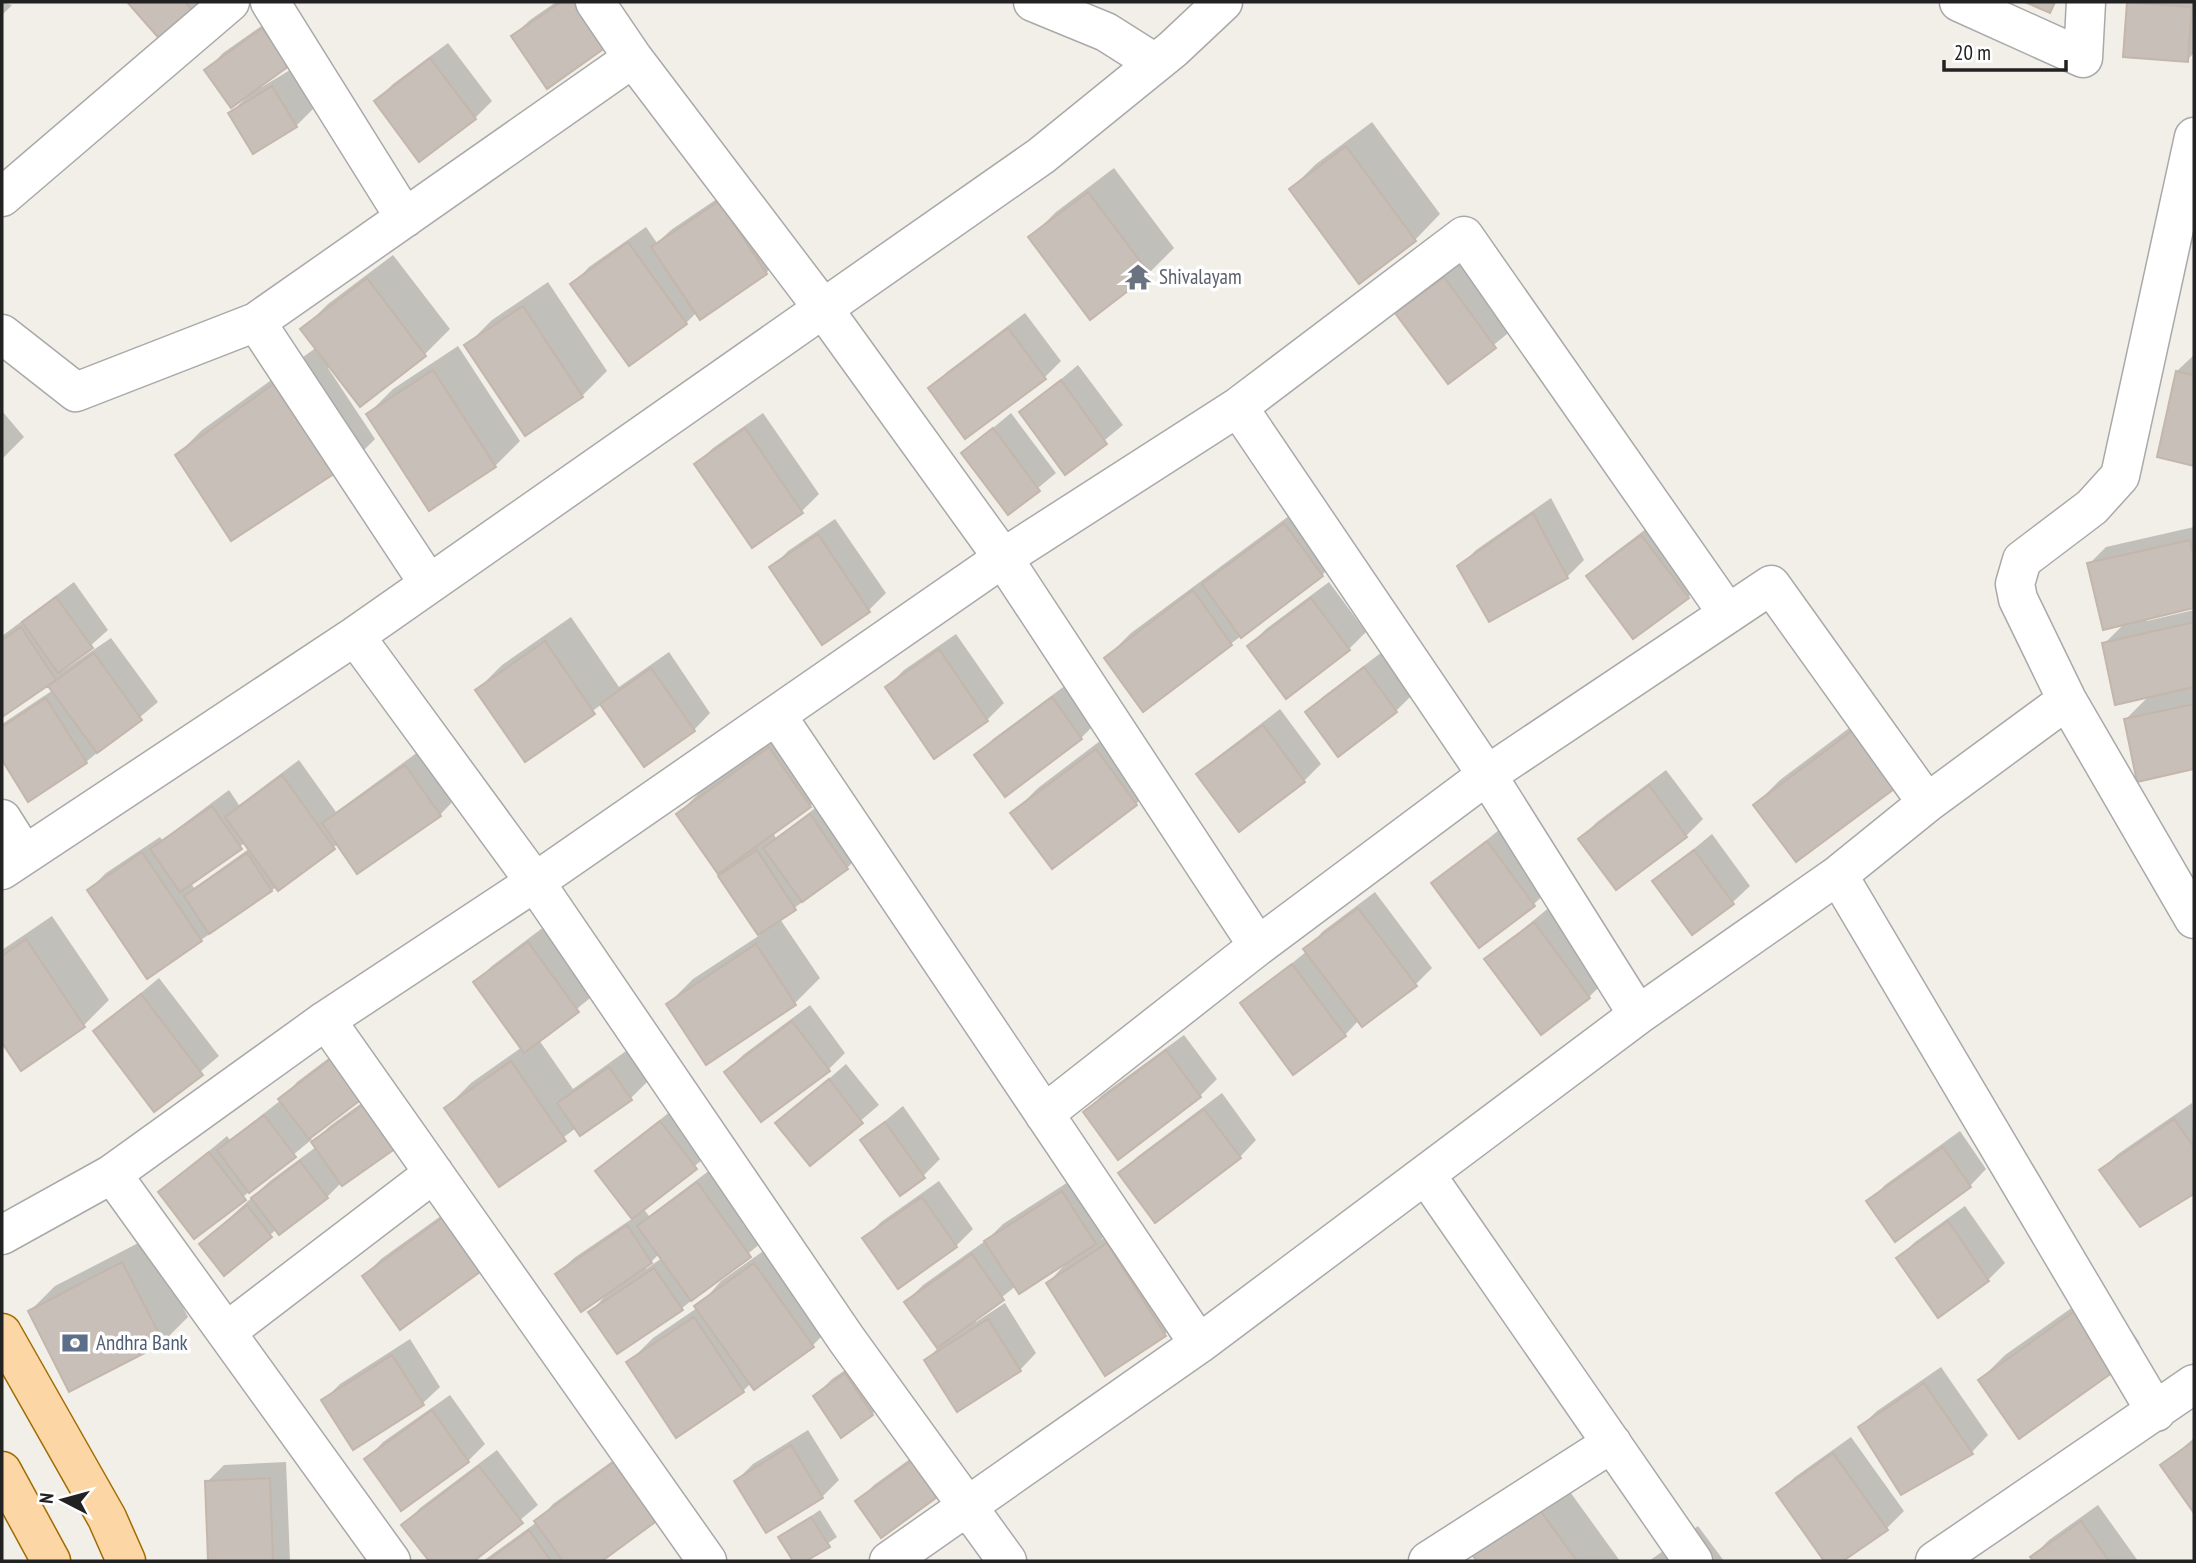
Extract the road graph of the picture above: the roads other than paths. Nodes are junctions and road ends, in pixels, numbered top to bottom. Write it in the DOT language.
graph roads {
  1 [pos="230,2"];
  2 [pos="270,2"];
  3 [pos="595,2"];
  4 [pos="1033,2"];
  5 [pos="1223,2"];
  6 [pos="1959,2"];
  7 [pos="2087,2"];
  8 [pos="633,58"];
  9 [pos="1155,63"];
  10 [pos="2194,137"];
  11 [pos="2,197"];
  12 [pos="405,218"];
  13 [pos="822,307"];
  14 [pos="256,322"];
  15 [pos="2,334"];
  16 [pos="1238,407"];
  17 [pos="1003,558"];
  18 [pos="429,584"];
  19 [pos="1728,614"];
  20 [pos="355,636"];
  21 [pos="2067,701"];
  22 [pos="777,716"];
  23 [pos="1487,775"];
  24 [pos="1927,803"];
  25 [pos="2,819"];
  26 [pos="13,862"];
  27 [pos="1838,875"];
  28 [pos="535,882"];
  29 [pos="2194,919"];
  30 [pos="1258,946"];
  31 [pos="1638,1015"];
  32 [pos="326,1020"];
  33 [pos="1044,1114"];
  34 [pos="434,1173"];
  35 [pos="112,1174"];
  36 [pos="1426,1175"];
  37 [pos="2,1235"];
  38 [pos="226,1332"];
  39 [pos="2,1333"];
  40 [pos="1199,1344"];
  41 [pos="2194,1384"];
  42 [pos="2156,1412"];
  43 [pos="1612,1443"];
  44 [pos="2,1471"];
  45 [pos="967,1507"];
  46 [pos="51,1561"];
  47 [pos="126,1561"];
  48 [pos="391,1561"];
  49 [pos="707,1561"];
  50 [pos="889,1561"];
  51 [pos="1007,1561"];
  52 [pos="1428,1561"];
  53 [pos="1693,1561"];
  54 [pos="1935,1561"];
  1 -- 11 [label="street"];
  2 -- 12 [label="street"];
  3 -- 8 [label="street"];
  4 -- 9 [label="street"];
  5 -- 9 [label="street"];
  6 -- 7 [label="street"];
  8 -- 12 [label="street"];
  8 -- 13 [label="street"];
  9 -- 13 [label="street"];
  10 -- 21 [label="street"];
  12 -- 14 [label="street"];
  13 -- 17 [label="street"];
  13 -- 18 [label="street"];
  14 -- 15 [label="street"];
  14 -- 18 [label="street"];
  16 -- 17 [label="street"];
  16 -- 19 [label="street"];
  16 -- 23 [label="street"];
  17 -- 22 [label="street"];
  17 -- 30 [label="street"];
  18 -- 20 [label="street"];
  19 -- 23 [label="street"];
  19 -- 24 [label="street"];
  20 -- 26 [label="street"];
  20 -- 28 [label="street"];
  21 -- 24 [label="street"];
  21 -- 29 [label="street"];
  22 -- 28 [label="street"];
  22 -- 33 [label="street"];
  23 -- 30 [label="street"];
  23 -- 31 [label="street"];
  24 -- 27 [label="street"];
  25 -- 26 [label="street"];
  27 -- 31 [label="street"];
  27 -- 42 [label="street"];
  28 -- 32 [label="street"];
  28 -- 45 [label="street"];
  30 -- 33 [label="street"];
  31 -- 36 [label="street"];
  32 -- 34 [label="street"];
  32 -- 35 [label="street"];
  33 -- 40 [label="street"];
  34 -- 38 [label="street"];
  34 -- 49 [label="street"];
  35 -- 37 [label="street"];
  35 -- 38 [label="street"];
  36 -- 40 [label="street"];
  36 -- 43 [label="street"];
  38 -- 48 [label="street"];
  39 -- 47 [label="main road"];
  40 -- 45 [label="street"];
  41 -- 42 [label="street"];
  42 -- 54 [label="street"];
  43 -- 52 [label="street"];
  43 -- 53 [label="street"];
  44 -- 46 [label="main road"];
  45 -- 50 [label="street"];
  45 -- 51 [label="street"];
}
